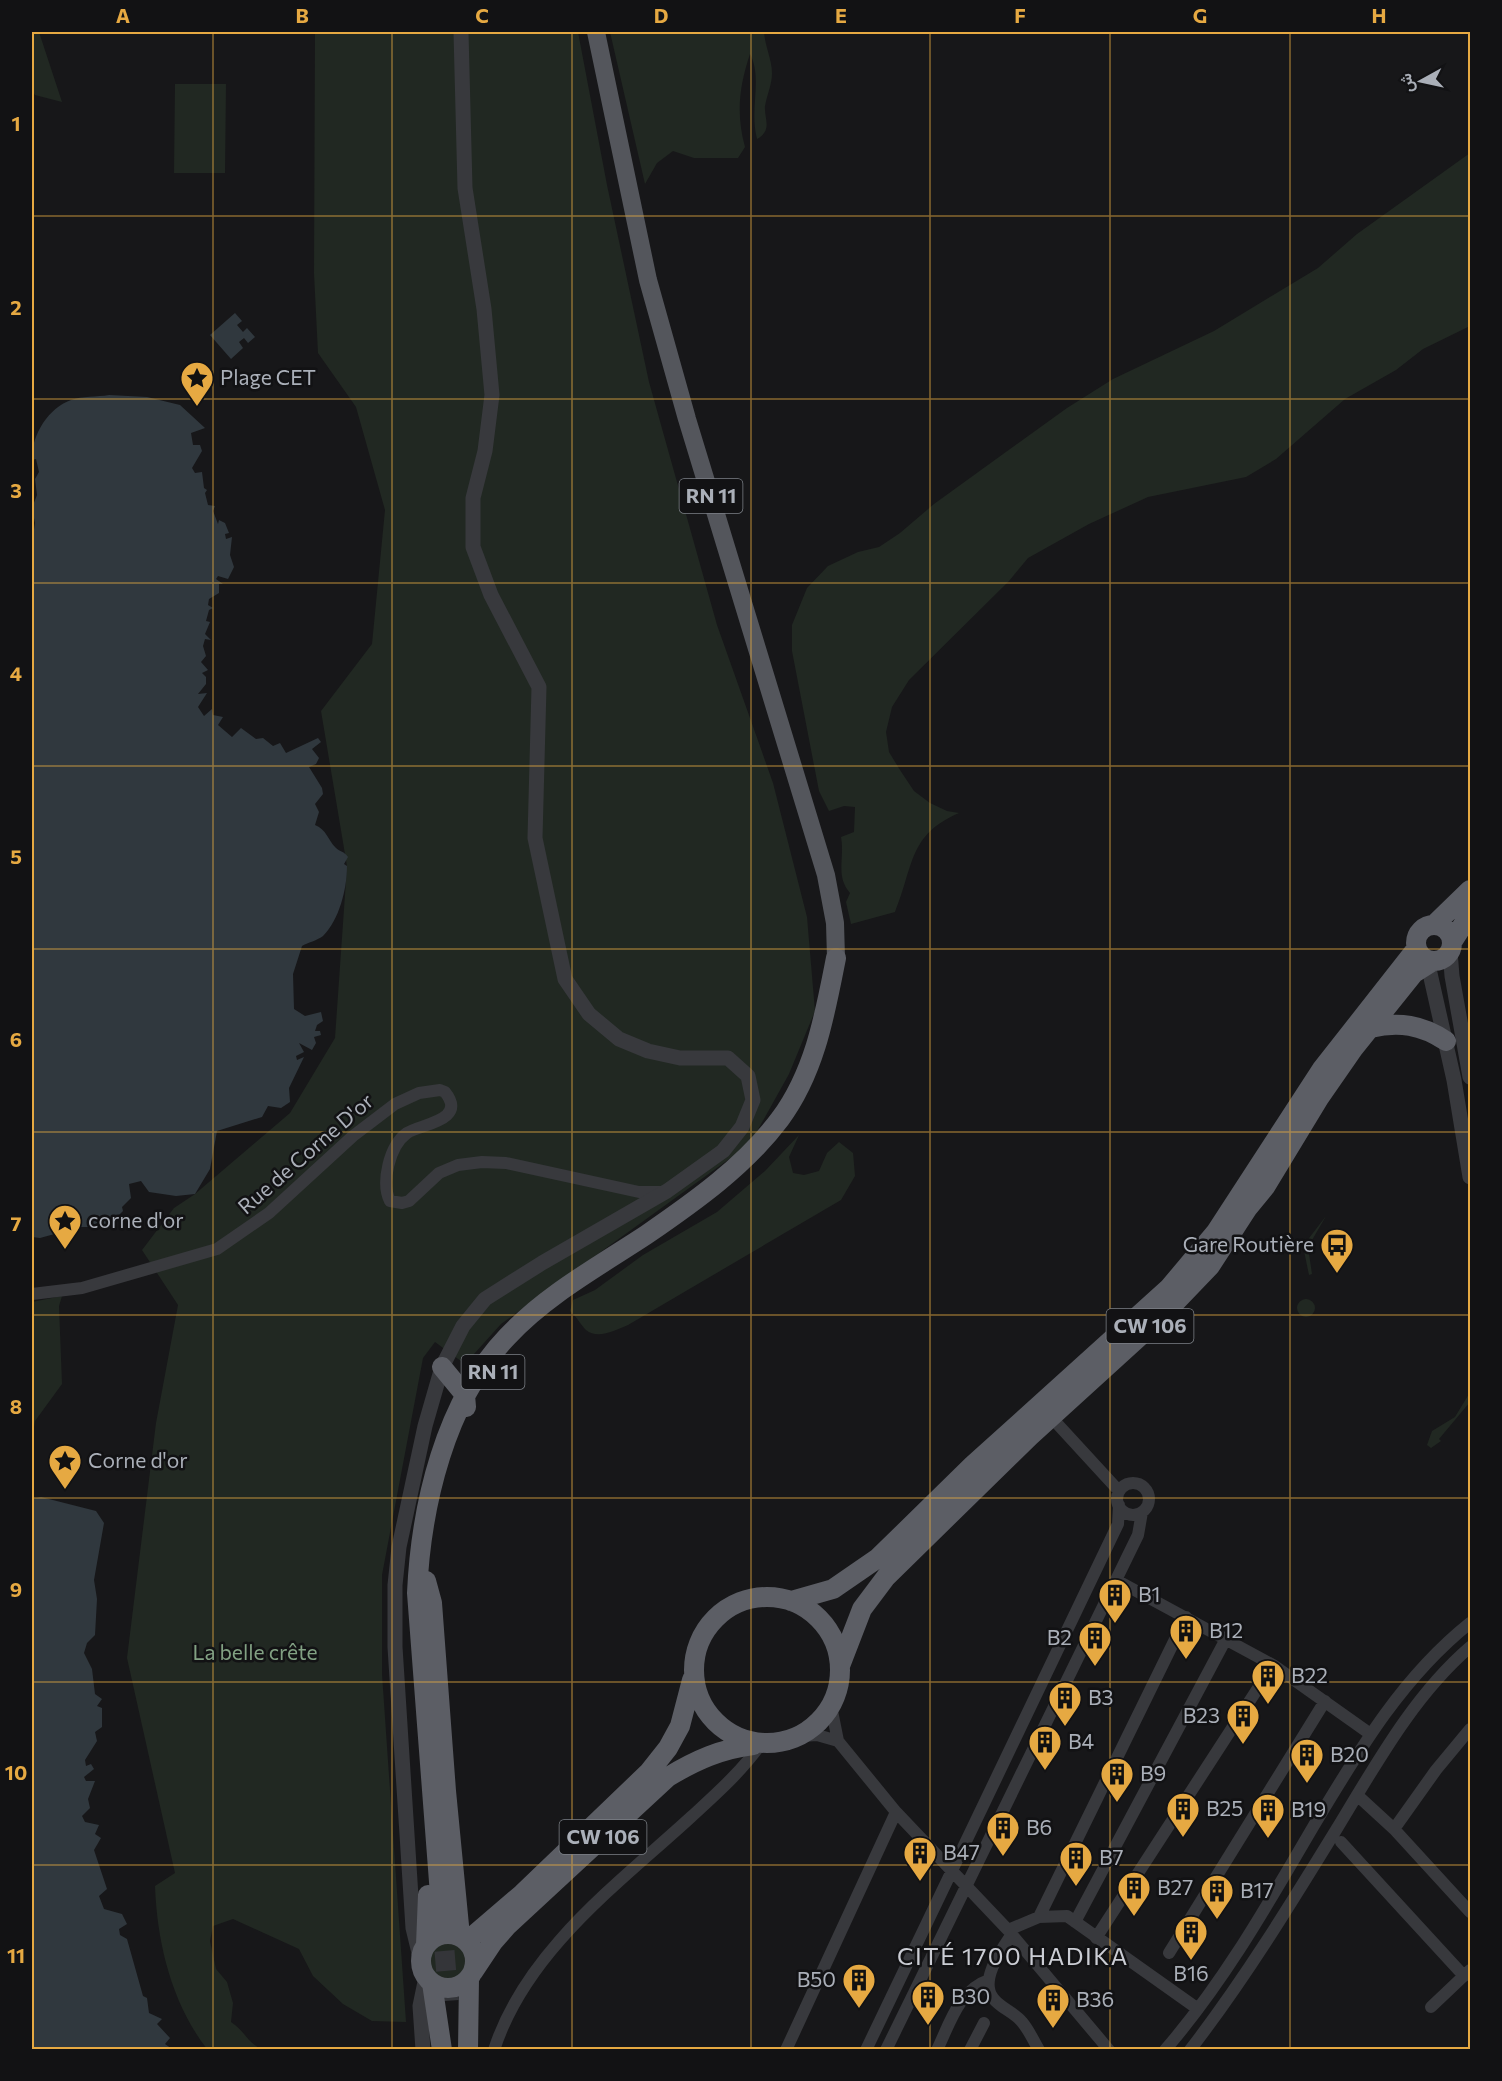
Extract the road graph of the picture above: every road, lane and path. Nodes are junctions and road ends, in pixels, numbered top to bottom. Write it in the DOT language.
graph roads {
  1 [pos="461,32"];
  2 [pos="596,32"];
  3 [pos="1470,890"];
  4 [pos="1470,914"];
  5 [pos="1435,924"];
  6 [pos="1451,946"];
  7 [pos="836,958"];
  8 [pos="1426,958"];
  9 [pos="1370,1028"];
  10 [pos="1446,1041"];
  11 [pos="1470,1077"];
  12 [pos="1470,1177"];
  13 [pos="621,1187"];
  14 [pos="667,1191"];
  15 [pos="630,1213"];
  16 [pos="32,1294"];
  17 [pos="490,1357"];
  18 [pos="443,1365"];
  19 [pos="465,1395"];
  20 [pos="1051,1417"];
  21 [pos="461,1433"];
  22 [pos="1119,1491"];
  23 [pos="1119,1505"];
  24 [pos="1142,1512"];
  25 [pos="422,1577"];
  26 [pos="1116,1580"];
  27 [pos="791,1600"];
  28 [pos="1186,1617"];
  29 [pos="1470,1623"];
  30 [pos="1227,1637"];
  31 [pos="1470,1647"];
  32 [pos="840,1665"];
  33 [pos="1274,1665"];
  34 [pos="693,1674"];
  35 [pos="1325,1701"];
  36 [pos="831,1706"];
  37 [pos="1470,1729"];
  38 [pos="1369,1733"];
  39 [pos="802,1736"];
  40 [pos="1470,1737"];
  41 [pos="838,1741"];
  42 [pos="761,1744"];
  43 [pos="1437,1770"];
  44 [pos="1357,1795"];
  45 [pos="896,1812"];
  46 [pos="1394,1829"];
  47 [pos="1341,1842"];
  48 [pos="953,1872"];
  49 [pos="966,1888"];
  50 [pos="505,1909"];
  51 [pos="1470,1912"];
  52 [pos="449,1914"];
  53 [pos="1039,1917"];
  54 [pos="1075,1922"];
  55 [pos="1010,1932"];
  56 [pos="1096,1938"];
  57 [pos="464,1939"];
  58 [pos="1168,1953"];
  59 [pos="426,1966"];
  60 [pos="1467,1973"];
  61 [pos="471,1976"];
  62 [pos="989,1980"];
  63 [pos="1431,2007"];
  64 [pos="1198,2009"];
  65 [pos="984,2023"];
  66 [pos="423,2049"];
  67 [pos="442,2049"];
  68 [pos="452,2049"];
  69 [pos="458,2049"];
  70 [pos="468,2049"];
  71 [pos="494,2049"];
  72 [pos="786,2049"];
  73 [pos="866,2049"];
  74 [pos="886,2049"];
  75 [pos="937,2049"];
  76 [pos="970,2049"];
  77 [pos="1039,2049"];
  78 [pos="1109,2049"];
  79 [pos="1165,2049"];
  80 [pos="1190,2049"];
  1 -- 14 [label="street"];
  2 -- 7 [label="main road, RN 11"];
  3 -- 5 [label="highway"];
  4 -- 6 [label="highway"];
  5 -- 6 [label="highway"];
  5 -- 8 [label="highway"];
  6 -- 8 [label="highway"];
  6 -- 11 [label="street"];
  7 -- 17 [label="highway, RN 11"];
  7 -- 21 [label="highway, RN 11"];
  8 -- 9 [label="highway, CW 106"];
  8 -- 10 [label="street"];
  8 -- 27 [label="highway, CW 106"];
  9 -- 10 [label="highway"];
  9 -- 20 [label="highway, CW 106"];
  10 -- 12 [label="street"];
  13 -- 14 [label="street"];
  13 -- 15 [label="street"];
  13 -- 16 [label="street, Rue de Corne D'or"];
  14 -- 15 [label="street"];
  15 -- 18 [label="street"];
  17 -- 18 [label="highway"];
  17 -- 19 [label="highway, RN 11"];
  18 -- 19 [label="highway"];
  18 -- 59 [label="street"];
  19 -- 21 [label="highway"];
  19 -- 25 [label="highway, RN 11"];
  20 -- 22 [label="street"];
  20 -- 32 [label="highway, CW 106"];
  21 -- 25 [label="highway, RN 11"];
  22 -- 23 [label="street"];
  22 -- 24 [label="street"];
  23 -- 24 [label="street"];
  23 -- 48 [label="street"];
  24 -- 26 [label="street"];
  25 -- 52 [label="highway, RN 11"];
  25 -- 59 [label="highway"];
  26 -- 28 [label="street"];
  26 -- 49 [label="street"];
  27 -- 32 [label="highway"];
  27 -- 34 [label="highway"];
  28 -- 30 [label="street"];
  28 -- 53 [label="street"];
  29 -- 38 [label="street"];
  30 -- 33 [label="street"];
  30 -- 54 [label="street"];
  31 -- 44 [label="street"];
  32 -- 36 [label="highway"];
  33 -- 35 [label="street"];
  33 -- 56 [label="street"];
  34 -- 42 [label="highway"];
  34 -- 50 [label="highway, CW 106"];
  35 -- 38 [label="street"];
  35 -- 58 [label="street"];
  36 -- 39 [label="highway"];
  36 -- 41 [label="street"];
  37 -- 43 [label="street"];
  38 -- 64 [label="street"];
  39 -- 41 [label="street"];
  39 -- 42 [label="highway"];
  40 -- 43 [label="street"];
  41 -- 45 [label="street"];
  42 -- 61 [label="highway, CW 106"];
  42 -- 71 [label="street"];
  43 -- 46 [label="street"];
  44 -- 46 [label="street"];
  44 -- 80 [label="street"];
  45 -- 48 [label="street"];
  45 -- 72 [label="street"];
  46 -- 51 [label="street"];
  47 -- 60 [label="street"];
  48 -- 49 [label="street"];
  48 -- 73 [label="street"];
  49 -- 55 [label="street"];
  49 -- 74 [label="street"];
  50 -- 52 [label="highway"];
  50 -- 57 [label="highway, CW 106"];
  52 -- 57 [label="highway"];
  53 -- 54 [label="street"];
  53 -- 55 [label="street"];
  54 -- 56 [label="street"];
  55 -- 62 [label="street"];
  55 -- 78 [label="street"];
  56 -- 64 [label="street"];
  57 -- 59 [label="highway"];
  57 -- 61 [label="highway"];
  59 -- 61 [label="highway"];
  59 -- 66 [label="street"];
  59 -- 67 [label="highway"];
  60 -- 63 [label="street"];
  61 -- 70 [label="highway"];
  62 -- 75 [label="street"];
  62 -- 77 [label="street"];
  64 -- 79 [label="street"];
  65 -- 76 [label="street"];
  68 -- 69 [label="highway"];
}
